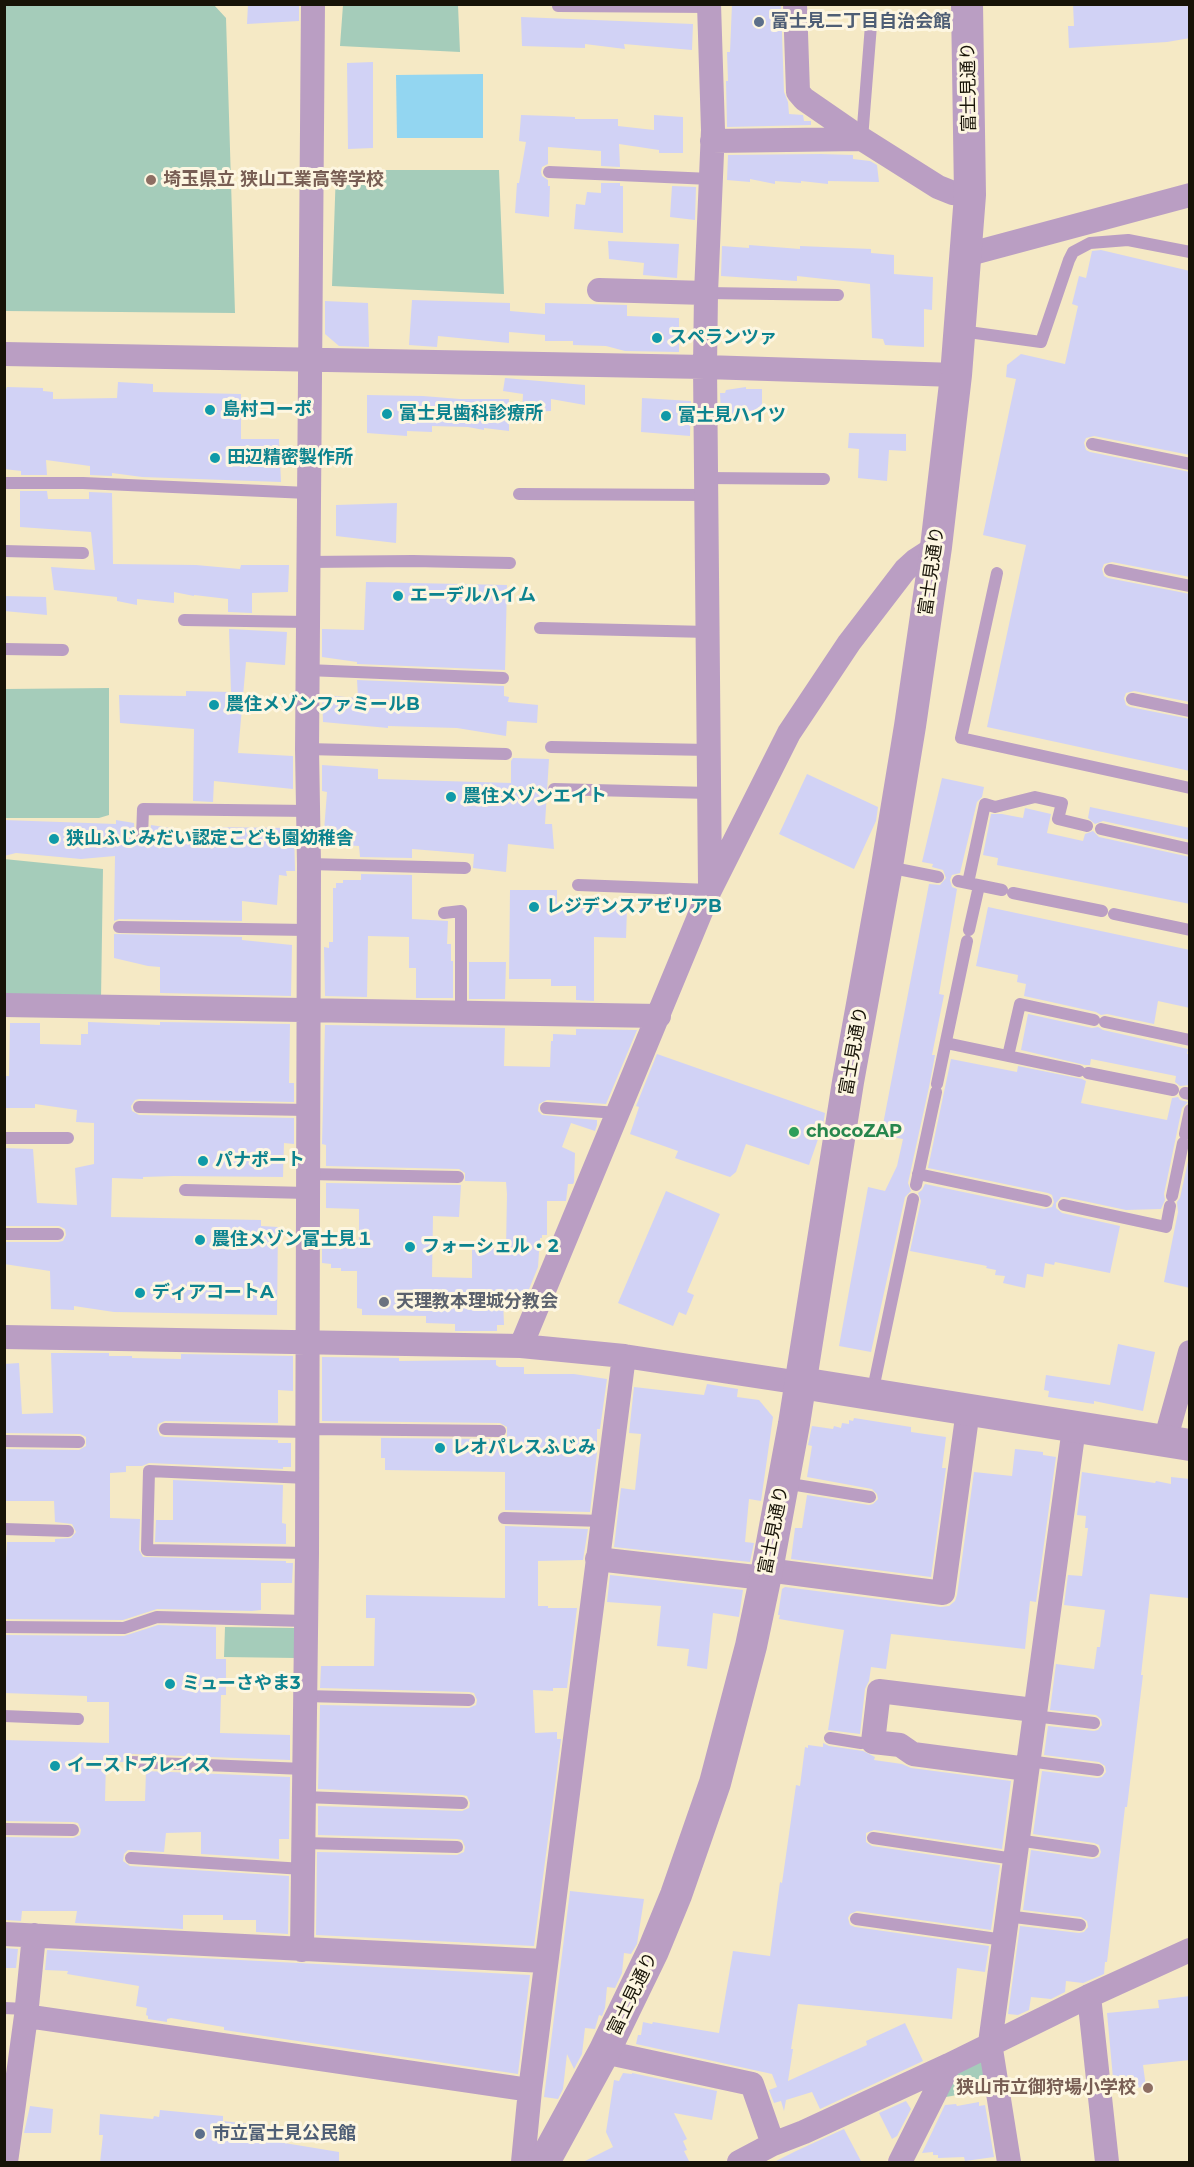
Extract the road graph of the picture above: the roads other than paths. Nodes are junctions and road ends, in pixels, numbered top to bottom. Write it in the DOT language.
graph roads {
  1 [pos="313,4"];
  2 [pos="795,4"];
  3 [pos="968,4"];
  4 [pos="558,6"];
  5 [pos="709,6"];
  6 [pos="870,25"];
  7 [pos="862,139"];
  8 [pos="712,141"];
  9 [pos="549,172"];
  10 [pos="711,179"];
  11 [pos="970,195"];
  12 [pos="1190,195"];
  13 [pos="1190,252"];
  14 [pos="966,255"];
  15 [pos="599,290"];
  16 [pos="706,293"];
  17 [pos="838,295"];
  18 [pos="960,331"];
  19 [pos="4,354"];
  20 [pos="309,360"];
  21 [pos="705,368"];
  22 [pos="956,375"];
  23 [pos="1092,444"];
  24 [pos="1190,464"];
  25 [pos="824,479"];
  26 [pos="4,483"];
  27 [pos="706,486"];
  28 [pos="308,493"];
  29 [pos="519,494"];
  30 [pos="936,547"];
  31 [pos="4,551"];
  32 [pos="83,553"];
  33 [pos="308,562"];
  34 [pos="510,563"];
  35 [pos="1110,570"];
  36 [pos="996,573"];
  37 [pos="1190,586"];
  38 [pos="184,620"];
  39 [pos="307,622"];
  40 [pos="540,628"];
  41 [pos="708,632"];
  42 [pos="4,649"];
  43 [pos="63,650"];
  44 [pos="307,670"];
  45 [pos="503,678"];
  46 [pos="1132,699"];
  47 [pos="1190,711"];
  48 [pos="551,747"];
  49 [pos="307,749"];
  50 [pos="709,750"];
  51 [pos="506,754"];
  52 [pos="1190,788"];
  53 [pos="554,789"];
  54 [pos="709,793"];
  55 [pos="309,811"];
  56 [pos="1087,826"];
  57 [pos="1101,829"];
  58 [pos="142,838"];
  59 [pos="1190,849"];
  60 [pos="309,864"];
  61 [pos="887,867"];
  62 [pos="465,868"];
  63 [pos="938,877"];
  64 [pos="968,883"];
  65 [pos="578,885"];
  66 [pos="710,890"];
  67 [pos="444,913"];
  68 [pos="119,927"];
  69 [pos="308,930"];
  70 [pos="1190,930"];
  71 [pos="4,1005"];
  72 [pos="308,1010"];
  73 [pos="461,1012"];
  74 [pos="659,1016"];
  75 [pos="1190,1040"];
  76 [pos="946,1043"];
  77 [pos="1008,1056"];
  78 [pos="1183,1092"];
  79 [pos="139,1107"];
  80 [pos="546,1108"];
  81 [pos="307,1110"];
  82 [pos="1190,1110"];
  83 [pos="618,1113"];
  84 [pos="4,1138"];
  85 [pos="68,1138"];
  86 [pos="458,1177"];
  87 [pos="307,1184"];
  88 [pos="185,1190"];
  89 [pos="913,1199"];
  90 [pos="1046,1201"];
  91 [pos="1064,1205"];
  92 [pos="4,1234"];
  93 [pos="58,1234"];
  94 [pos="4,1337"];
  95 [pos="308,1342"];
  96 [pos="520,1346"];
  97 [pos="1190,1352"];
  98 [pos="624,1356"];
  99 [pos="801,1383"];
  100 [pos="872,1394"];
  101 [pos="968,1410"];
  102 [pos="1074,1428"];
  103 [pos="165,1429"];
  104 [pos="307,1430"];
  105 [pos="500,1431"];
  106 [pos="4,1441"];
  107 [pos="79,1442"];
  108 [pos="1177,1443"];
  109 [pos="307,1478"];
  110 [pos="783,1482"];
  111 [pos="870,1497"];
  112 [pos="504,1518"];
  113 [pos="602,1521"];
  114 [pos="4,1529"];
  115 [pos="68,1531"];
  116 [pos="307,1553"];
  117 [pos="597,1559"];
  118 [pos="766,1574"];
  119 [pos="305,1621"];
  120 [pos="4,1627"];
  121 [pos="304,1696"];
  122 [pos="469,1700"];
  123 [pos="1034,1713"];
  124 [pos="4,1716"];
  125 [pos="78,1719"];
  126 [pos="1094,1723"];
  127 [pos="830,1738"];
  128 [pos="873,1742"];
  129 [pos="132,1762"];
  130 [pos="1028,1765"];
  131 [pos="304,1769"];
  132 [pos="1098,1770"];
  133 [pos="304,1797"];
  134 [pos="462,1803"];
  135 [pos="4,1829"];
  136 [pos="73,1830"];
  137 [pos="873,1838"];
  138 [pos="304,1843"];
  139 [pos="457,1847"];
  140 [pos="1016,1850"];
  141 [pos="1093,1851"];
  142 [pos="131,1858"];
  143 [pos="303,1869"];
  144 [pos="856,1919"];
  145 [pos="1080,1924"];
  146 [pos="1005,1928"];
  147 [pos="4,1934"];
  148 [pos="34,1935"];
  149 [pos="302,1950"];
  150 [pos="1190,1950"];
  151 [pos="546,1961"];
  152 [pos="1089,1996"];
  153 [pos="19,2011"];
  154 [pos="990,2043"];
  155 [pos="604,2052"];
  156 [pos="949,2065"];
  157 [pos="10,2084"];
  158 [pos="530,2090"];
  159 [pos="773,2144"];
  160 [pos="5,2158"];
  161 [pos="523,2163"];
  162 [pos="544,2163"];
  163 [pos="740,2163"];
  164 [pos="900,2163"];
  165 [pos="1009,2163"];
  166 [pos="1107,2163"];
  1 -- 20 [label="street"];
  2 -- 7 [label="street"];
  3 -- 11 [label="street, 富士見通り"];
  4 -- 5 [label="lane"];
  5 -- 8 [label="street"];
  6 -- 7 [label="lane"];
  7 -- 8 [label="street"];
  7 -- 11 [label="street"];
  8 -- 10 [label="street"];
  9 -- 10 [label="lane"];
  10 -- 16 [label="street"];
  11 -- 14 [label="street, 富士見通り"];
  12 -- 14 [label="street"];
  13 -- 18 [label="lane"];
  14 -- 18 [label="street, 富士見通り"];
  15 -- 16 [label="street"];
  16 -- 17 [label="lane"];
  16 -- 21 [label="street"];
  18 -- 22 [label="street, 富士見通り"];
  19 -- 20 [label="street"];
  20 -- 21 [label="street"];
  20 -- 28 [label="street"];
  21 -- 22 [label="street"];
  21 -- 27 [label="street"];
  22 -- 30 [label="street, 富士見通り"];
  23 -- 24 [label="lane"];
  25 -- 27 [label="lane"];
  26 -- 28 [label="lane"];
  27 -- 29 [label="lane"];
  27 -- 41 [label="street"];
  28 -- 33 [label="street"];
  30 -- 61 [label="street, 富士見通り"];
  30 -- 66 [label="street"];
  31 -- 32 [label="lane"];
  33 -- 34 [label="lane"];
  33 -- 39 [label="street"];
  35 -- 37 [label="lane"];
  36 -- 52 [label="lane"];
  38 -- 39 [label="lane"];
  39 -- 44 [label="street"];
  40 -- 41 [label="lane"];
  41 -- 50 [label="street"];
  42 -- 43 [label="lane"];
  44 -- 45 [label="lane"];
  44 -- 49 [label="street"];
  46 -- 47 [label="lane"];
  48 -- 50 [label="lane"];
  49 -- 51 [label="lane"];
  49 -- 55 [label="street"];
  50 -- 54 [label="street"];
  53 -- 54 [label="lane"];
  54 -- 66 [label="street"];
  55 -- 58 [label="lane"];
  55 -- 60 [label="street"];
  56 -- 64 [label="lane"];
  57 -- 59 [label="lane"];
  60 -- 62 [label="lane"];
  60 -- 69 [label="street"];
  61 -- 63 [label="lane"];
  61 -- 99 [label="street, 富士見通り"];
  64 -- 70 [label="lane"];
  64 -- 76 [label="lane"];
  65 -- 66 [label="lane"];
  66 -- 74 [label="street"];
  67 -- 73 [label="lane"];
  68 -- 69 [label="lane"];
  69 -- 72 [label="street"];
  71 -- 72 [label="street"];
  72 -- 73 [label="street"];
  72 -- 81 [label="street"];
  73 -- 74 [label="street"];
  74 -- 83 [label="street"];
  75 -- 77 [label="lane"];
  76 -- 77 [label="lane"];
  76 -- 90 [label="lane"];
  77 -- 78 [label="lane"];
  79 -- 81 [label="lane"];
  80 -- 83 [label="lane"];
  81 -- 87 [label="street"];
  82 -- 91 [label="lane"];
  83 -- 96 [label="street"];
  84 -- 85 [label="lane"];
  86 -- 87 [label="lane"];
  87 -- 88 [label="lane"];
  87 -- 95 [label="street"];
  89 -- 100 [label="lane"];
  92 -- 93 [label="lane"];
  94 -- 95 [label="street"];
  95 -- 96 [label="street"];
  95 -- 104 [label="street"];
  96 -- 98 [label="street"];
  97 -- 108 [label="street"];
  98 -- 99 [label="street"];
  98 -- 113 [label="street"];
  99 -- 100 [label="street"];
  99 -- 110 [label="street, 富士見通り"];
  100 -- 101 [label="street"];
  101 -- 102 [label="street"];
  101 -- 118 [label="street"];
  102 -- 108 [label="street"];
  102 -- 123 [label="street"];
  103 -- 104 [label="lane"];
  104 -- 105 [label="lane"];
  104 -- 109 [label="street"];
  106 -- 107 [label="lane"];
  109 -- 116 [label="street"];
  109 -- 116 [label="lane"];
  110 -- 111 [label="lane"];
  110 -- 118 [label="street, 富士見通り"];
  112 -- 113 [label="lane"];
  113 -- 117 [label="street"];
  114 -- 115 [label="lane"];
  116 -- 119 [label="street"];
  117 -- 118 [label="street"];
  117 -- 151 [label="street"];
  118 -- 155 [label="street, 富士見通り"];
  119 -- 120 [label="lane"];
  119 -- 121 [label="street"];
  121 -- 122 [label="lane"];
  121 -- 131 [label="street"];
  123 -- 126 [label="lane"];
  123 -- 128 [label="street"];
  123 -- 130 [label="street"];
  124 -- 125 [label="lane"];
  127 -- 128 [label="lane"];
  128 -- 130 [label="street"];
  129 -- 131 [label="lane"];
  130 -- 132 [label="lane"];
  130 -- 140 [label="street"];
  131 -- 133 [label="street"];
  133 -- 134 [label="lane"];
  133 -- 138 [label="street"];
  135 -- 136 [label="lane"];
  137 -- 140 [label="lane"];
  138 -- 139 [label="lane"];
  138 -- 143 [label="street"];
  140 -- 141 [label="lane"];
  140 -- 146 [label="street"];
  142 -- 143 [label="lane"];
  143 -- 149 [label="street"];
  144 -- 146 [label="lane"];
  145 -- 146 [label="lane"];
  146 -- 154 [label="street"];
  147 -- 148 [label="street"];
  148 -- 149 [label="street"];
  148 -- 153 [label="street"];
  149 -- 151 [label="street"];
  150 -- 152 [label="street"];
  151 -- 158 [label="street"];
  152 -- 154 [label="street"];
  152 -- 166 [label="street"];
  153 -- 157 [label="street"];
  153 -- 158 [label="street"];
  154 -- 156 [label="street"];
  154 -- 165 [label="street"];
  155 -- 159 [label="street"];
  155 -- 162 [label="street, 富士見通り"];
  156 -- 159 [label="street"];
  156 -- 164 [label="street"];
  157 -- 160 [label="street"];
  158 -- 161 [label="street"];
  159 -- 163 [label="street"];
}
